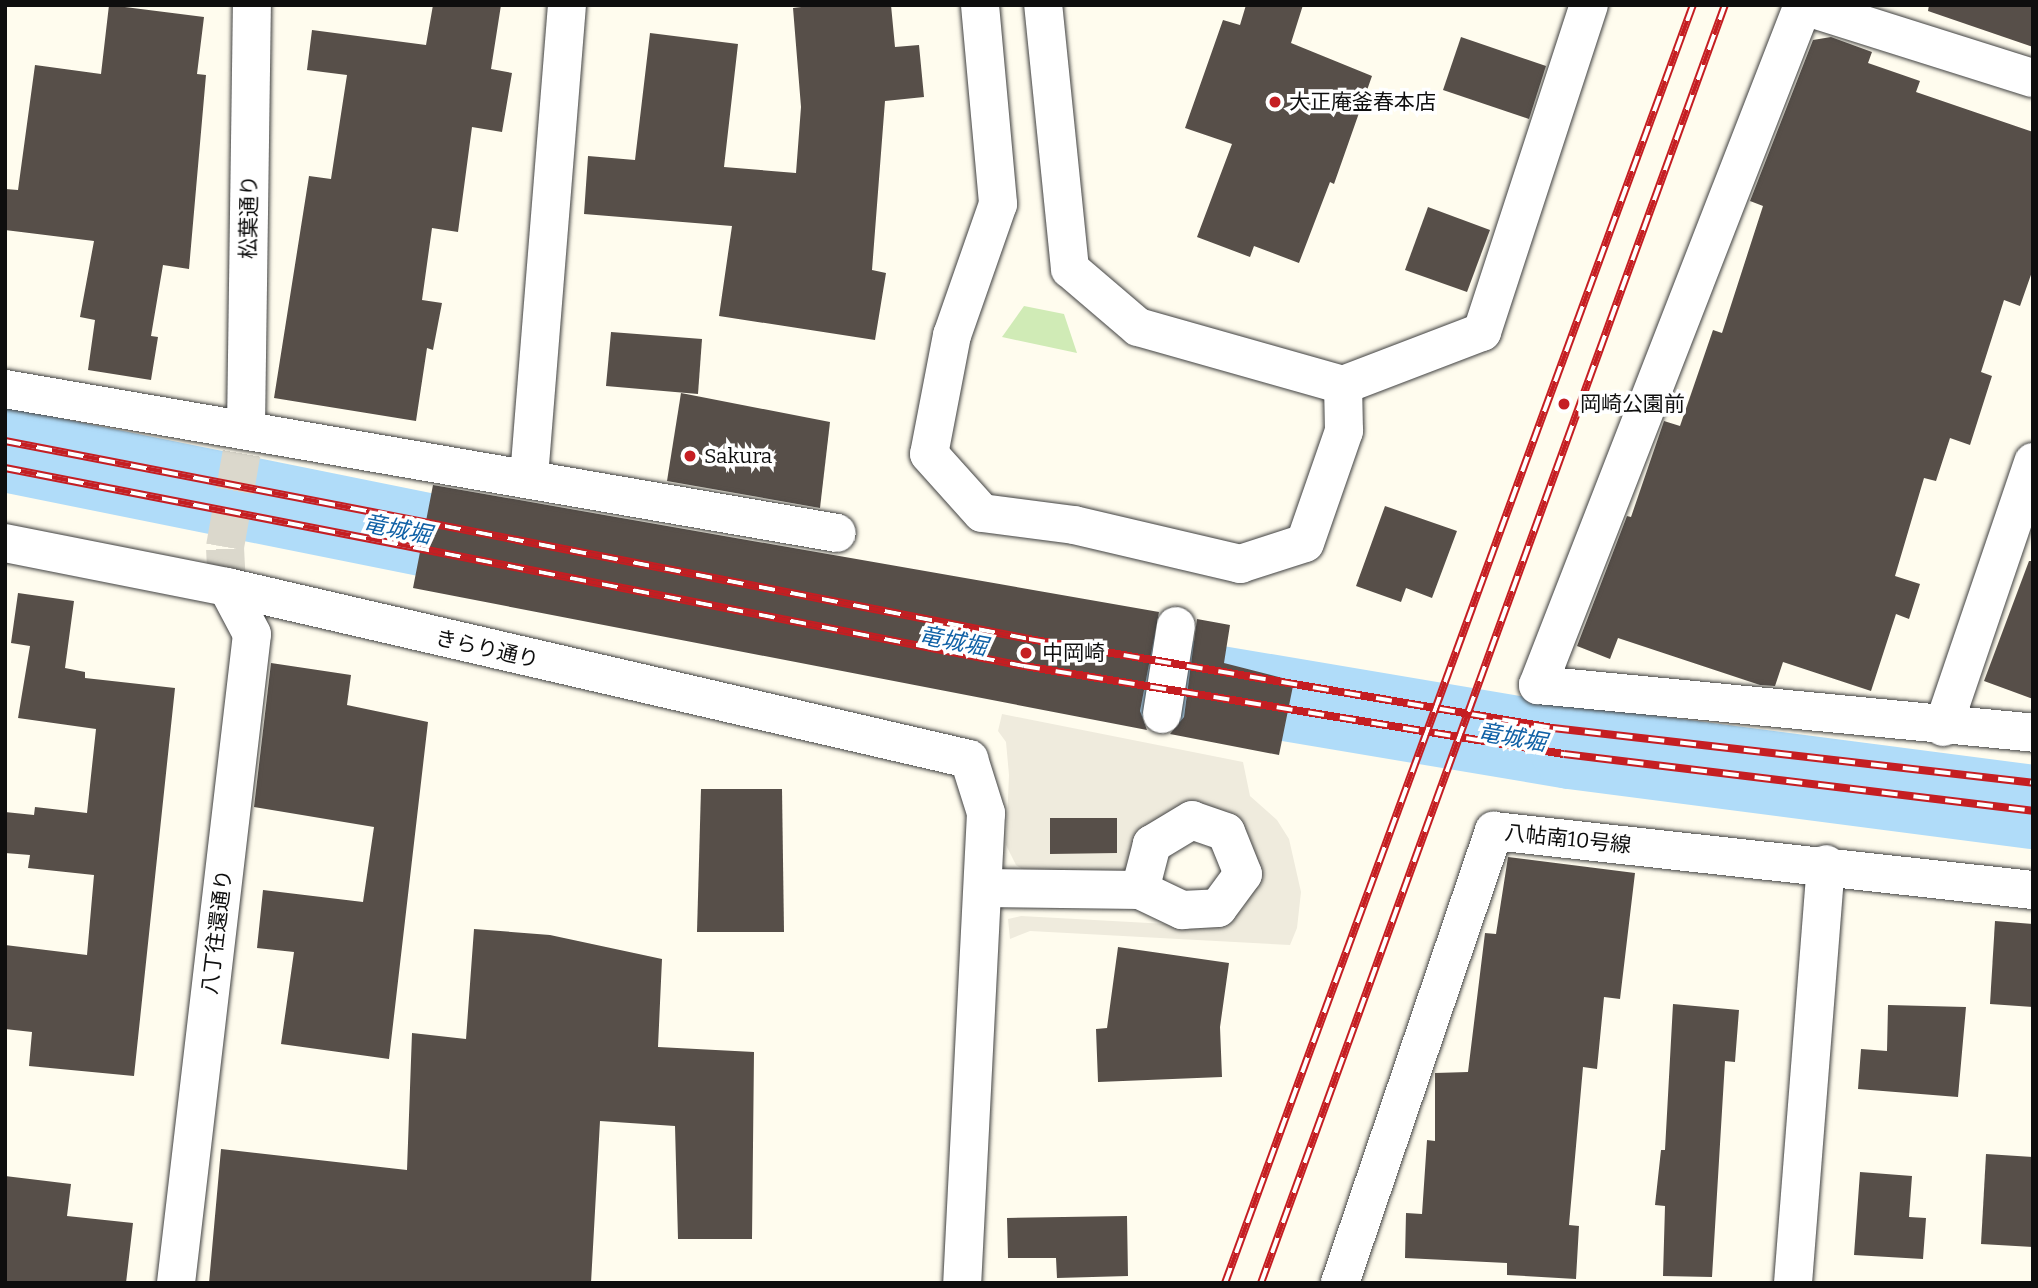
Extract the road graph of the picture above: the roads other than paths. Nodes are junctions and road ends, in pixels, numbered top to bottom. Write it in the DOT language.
graph roads {
  1 [pos="252,5"];
  2 [pos="567,5"];
  3 [pos="980,5"];
  4 [pos="1043,5"];
  5 [pos="1588,5"];
  6 [pos="1802,6"];
  7 [pos="2033,78"];
  8 [pos="1343,385"];
  9 [pos="5,389"];
  10 [pos="246,428"];
  11 [pos="2033,462"];
  12 [pos="529,477"];
  13 [pos="837,533"];
  14 [pos="5,542"];
  15 [pos="227,587"];
  16 [pos="1176,626"];
  17 [pos="1162,714"];
  18 [pos="1943,727"];
  19 [pos="2033,733"];
  20 [pos="1826,864"];
  21 [pos="984,888"];
  22 [pos="1140,890"];
  23 [pos="2033,890"];
  24 [pos="176,1283"];
  25 [pos="962,1283"];
  26 [pos="1340,1283"];
  27 [pos="1793,1283"];
  1 -- 10 [label="street, 松葉通り"];
  2 -- 12 [label="street"];
  3 -- 8 [label="street"];
  4 -- 8 [label="street"];
  5 -- 8 [label="street"];
  6 -- 7 [label="street"];
  6 -- 18 [label="street"];
  9 -- 10 [label="street"];
  10 -- 12 [label="street"];
  11 -- 18 [label="street"];
  12 -- 13 [label="street"];
  14 -- 15 [label="street, きらり通り"];
  15 -- 21 [label="street, きらり通り"];
  15 -- 24 [label="street, 八丁往還通り"];
  16 -- 17 [label="street"];
  18 -- 19 [label="street"];
  20 -- 23 [label="street, 八帖南10号線"];
  20 -- 26 [label="street, 八帖南10号線"];
  20 -- 27 [label="street"];
  21 -- 22 [label="street"];
  21 -- 25 [label="street"];
}
